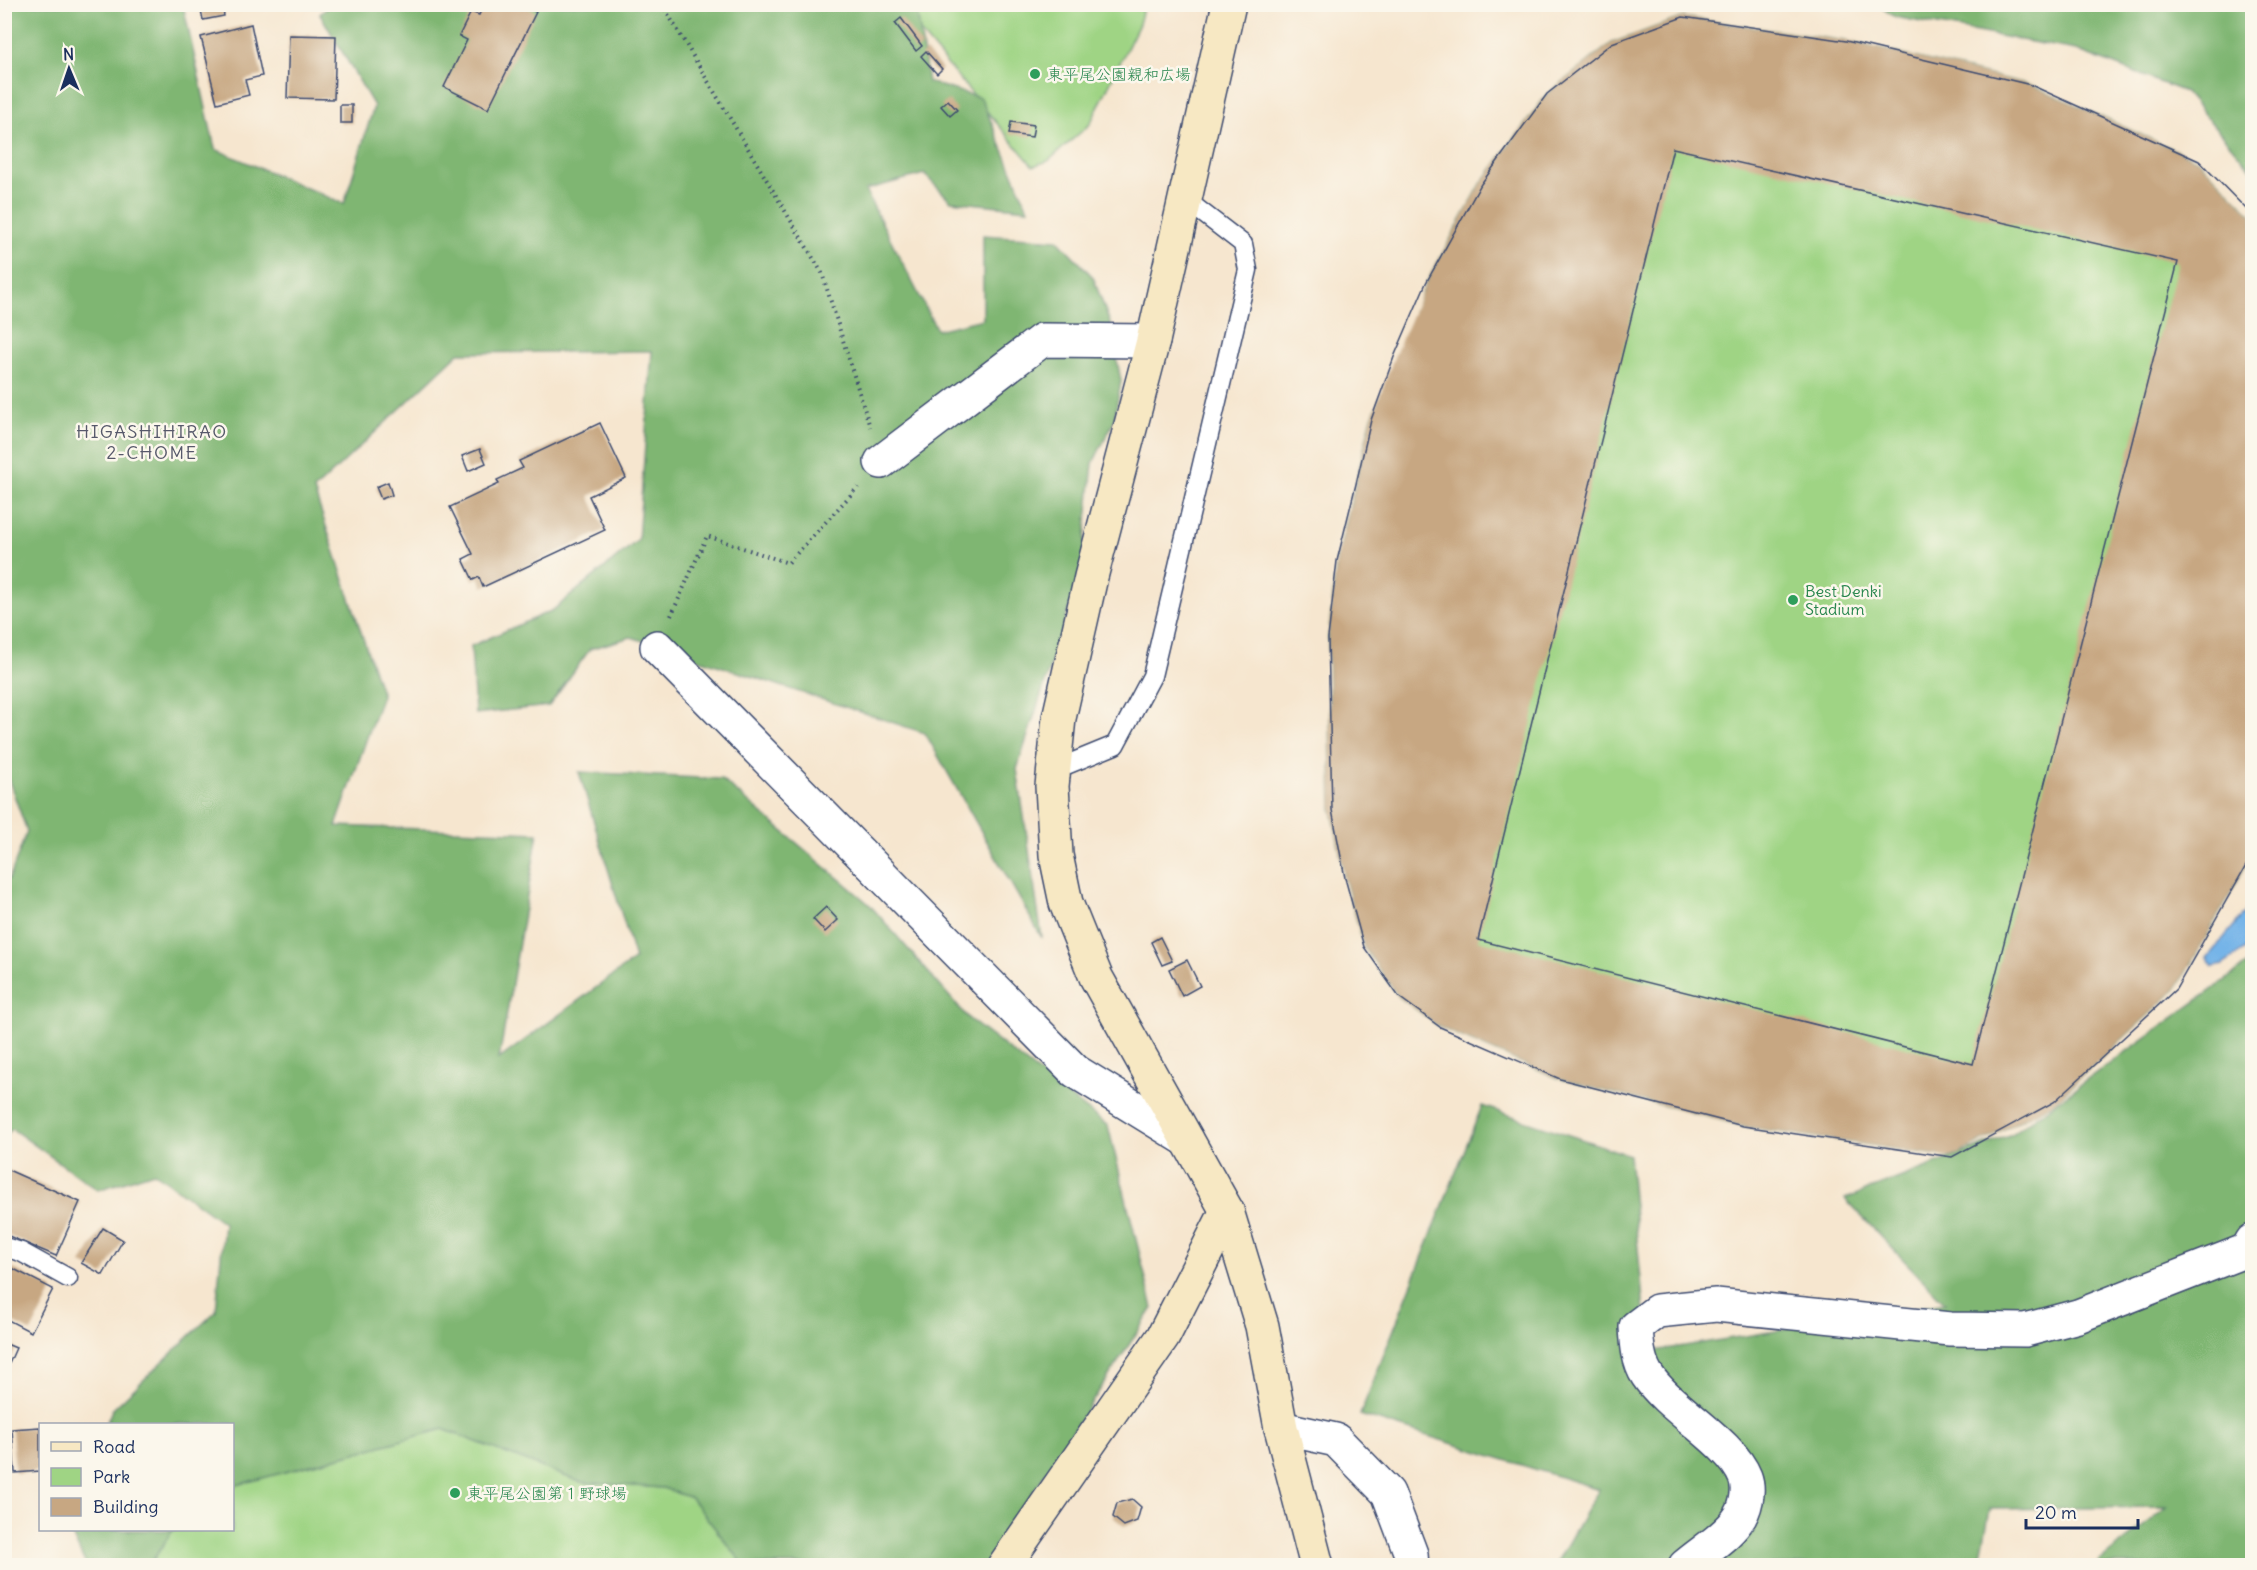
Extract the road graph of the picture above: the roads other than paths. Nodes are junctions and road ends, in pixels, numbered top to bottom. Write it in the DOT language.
graph roads {
  1 [pos="1228,4"];
  2 [pos="1186,200"];
  3 [pos="1153,341"];
  4 [pos="881,462"];
  5 [pos="657,647"];
  6 [pos="1054,770"];
  7 [pos="1187,1140"];
  8 [pos="1227,1211"];
  9 [pos="2253,1241"];
  10 [pos="4,1247"];
  11 [pos="68,1278"];
  12 [pos="1281,1428"];
  13 [pos="1004,1566"];
  14 [pos="1317,1566"];
  15 [pos="1412,1566"];
  16 [pos="1685,1566"];
  1 -- 2 [label="street"];
  2 -- 3 [label="street"];
  2 -- 6 [label="lane"];
  3 -- 4 [label="street"];
  3 -- 6 [label="street"];
  5 -- 7 [label="street"];
  6 -- 7 [label="street"];
  7 -- 8 [label="street"];
  8 -- 12 [label="street"];
  8 -- 13 [label="street"];
  9 -- 16 [label="street"];
  10 -- 11 [label="lane"];
  12 -- 14 [label="street"];
  12 -- 15 [label="street"];
}
